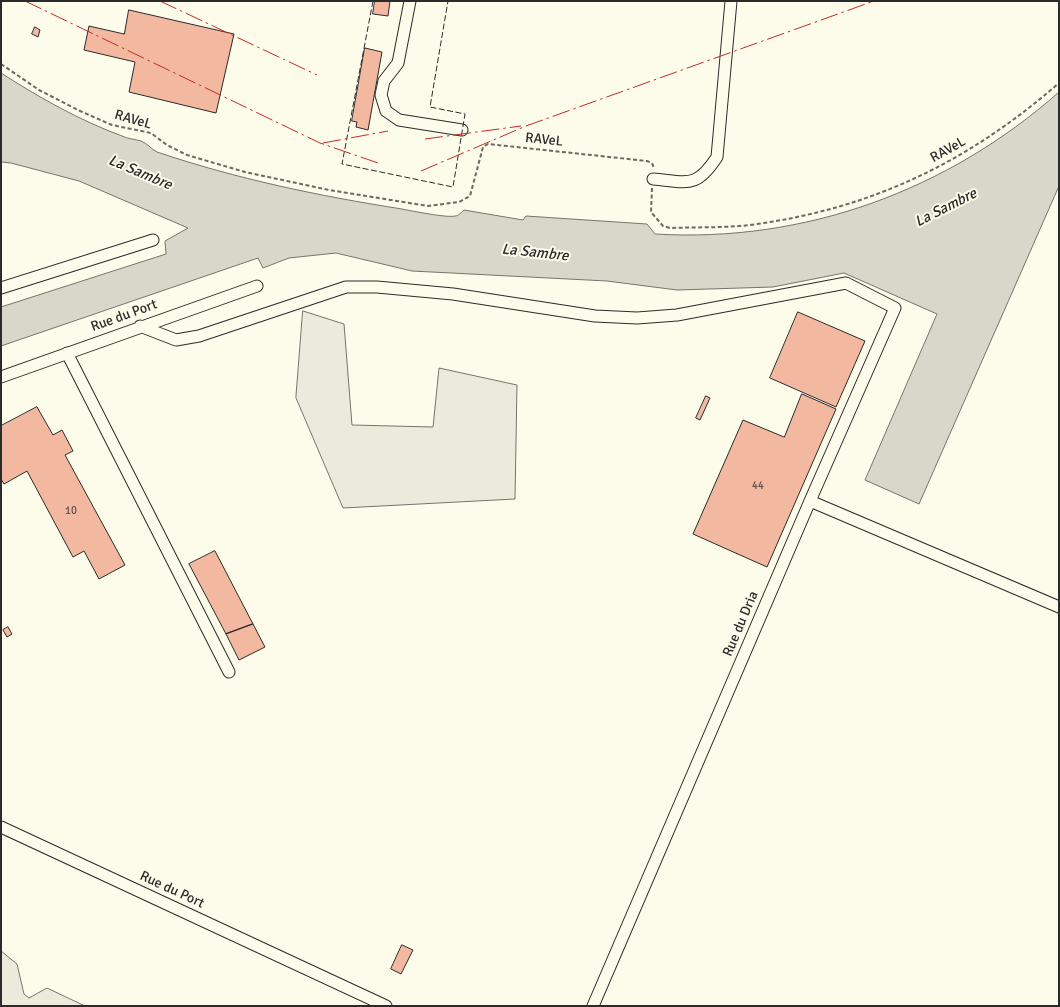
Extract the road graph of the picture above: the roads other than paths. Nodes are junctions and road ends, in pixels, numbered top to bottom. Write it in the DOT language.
graph roads {
  1 [pos="410,1"];
  2 [pos="731,1"];
  3 [pos="462,130"];
  4 [pos="653,179"];
  5 [pos="154,240"];
  6 [pos="257,286"];
  7 [pos="1,288"];
  8 [pos="140,326"];
  9 [pos="67,353"];
  10 [pos="1,377"];
  11 [pos="810,501"];
  12 [pos="1059,607"];
  13 [pos="229,672"];
  14 [pos="1,827"];
  15 [pos="386,1006"];
  16 [pos="593,1006"];
  1 -- 3 [label="street"];
  2 -- 4 [label="street"];
  5 -- 7 [label="street"];
  6 -- 8 [label="street, Rue du Port"];
  8 -- 9 [label="street, Rue du Port"];
  8 -- 11 [label="street, Rue du Dria"];
  9 -- 10 [label="street, Rue du Port"];
  9 -- 13 [label="street"];
  11 -- 12 [label="street"];
  11 -- 16 [label="street, Rue du Dria"];
  14 -- 15 [label="street, Rue du Port"];
}
